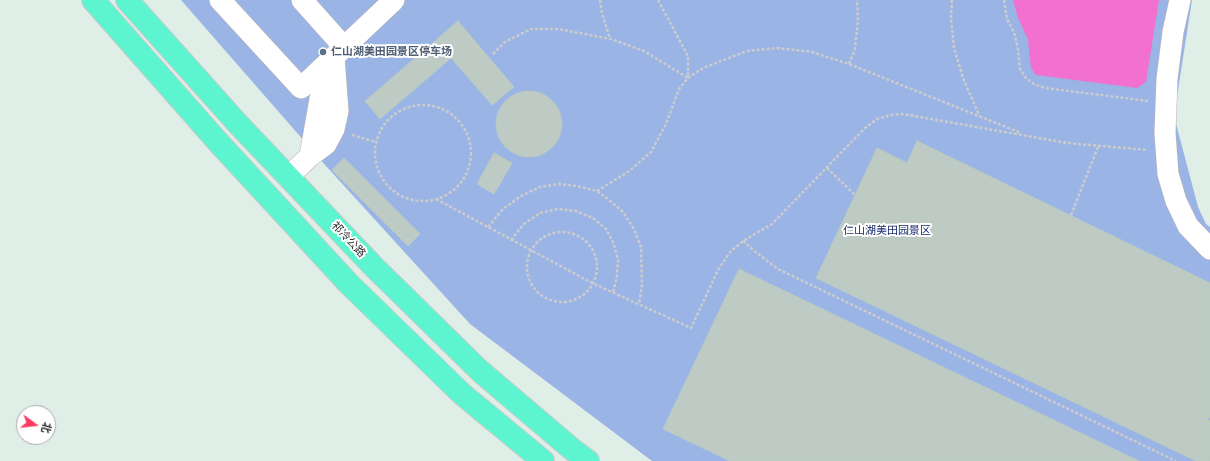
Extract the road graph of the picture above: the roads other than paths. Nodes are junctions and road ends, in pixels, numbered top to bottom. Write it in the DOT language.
graph roads {
  1 [pos="93,0"];
  2 [pos="127,0"];
  3 [pos="220,0"];
  4 [pos="302,0"];
  5 [pos="1180,0"];
  6 [pos="389,2"];
  7 [pos="339,52"];
  8 [pos="310,156"];
  9 [pos="288,177"];
  10 [pos="1210,249"];
  11 [pos="543,461"];
  12 [pos="588,461"];
  1 -- 11 [label="main road"];
  2 -- 9 [label="main road, 祁冷公路"];
  3 -- 7 [label="lane"];
  4 -- 7 [label="lane"];
  5 -- 10 [label="lane"];
  6 -- 7 [label="lane"];
  7 -- 8 [label="lane"];
  7 -- 8 [label="lane"];
  8 -- 9 [label="lane"];
  9 -- 12 [label="main road, 祁冷公路"];
}
